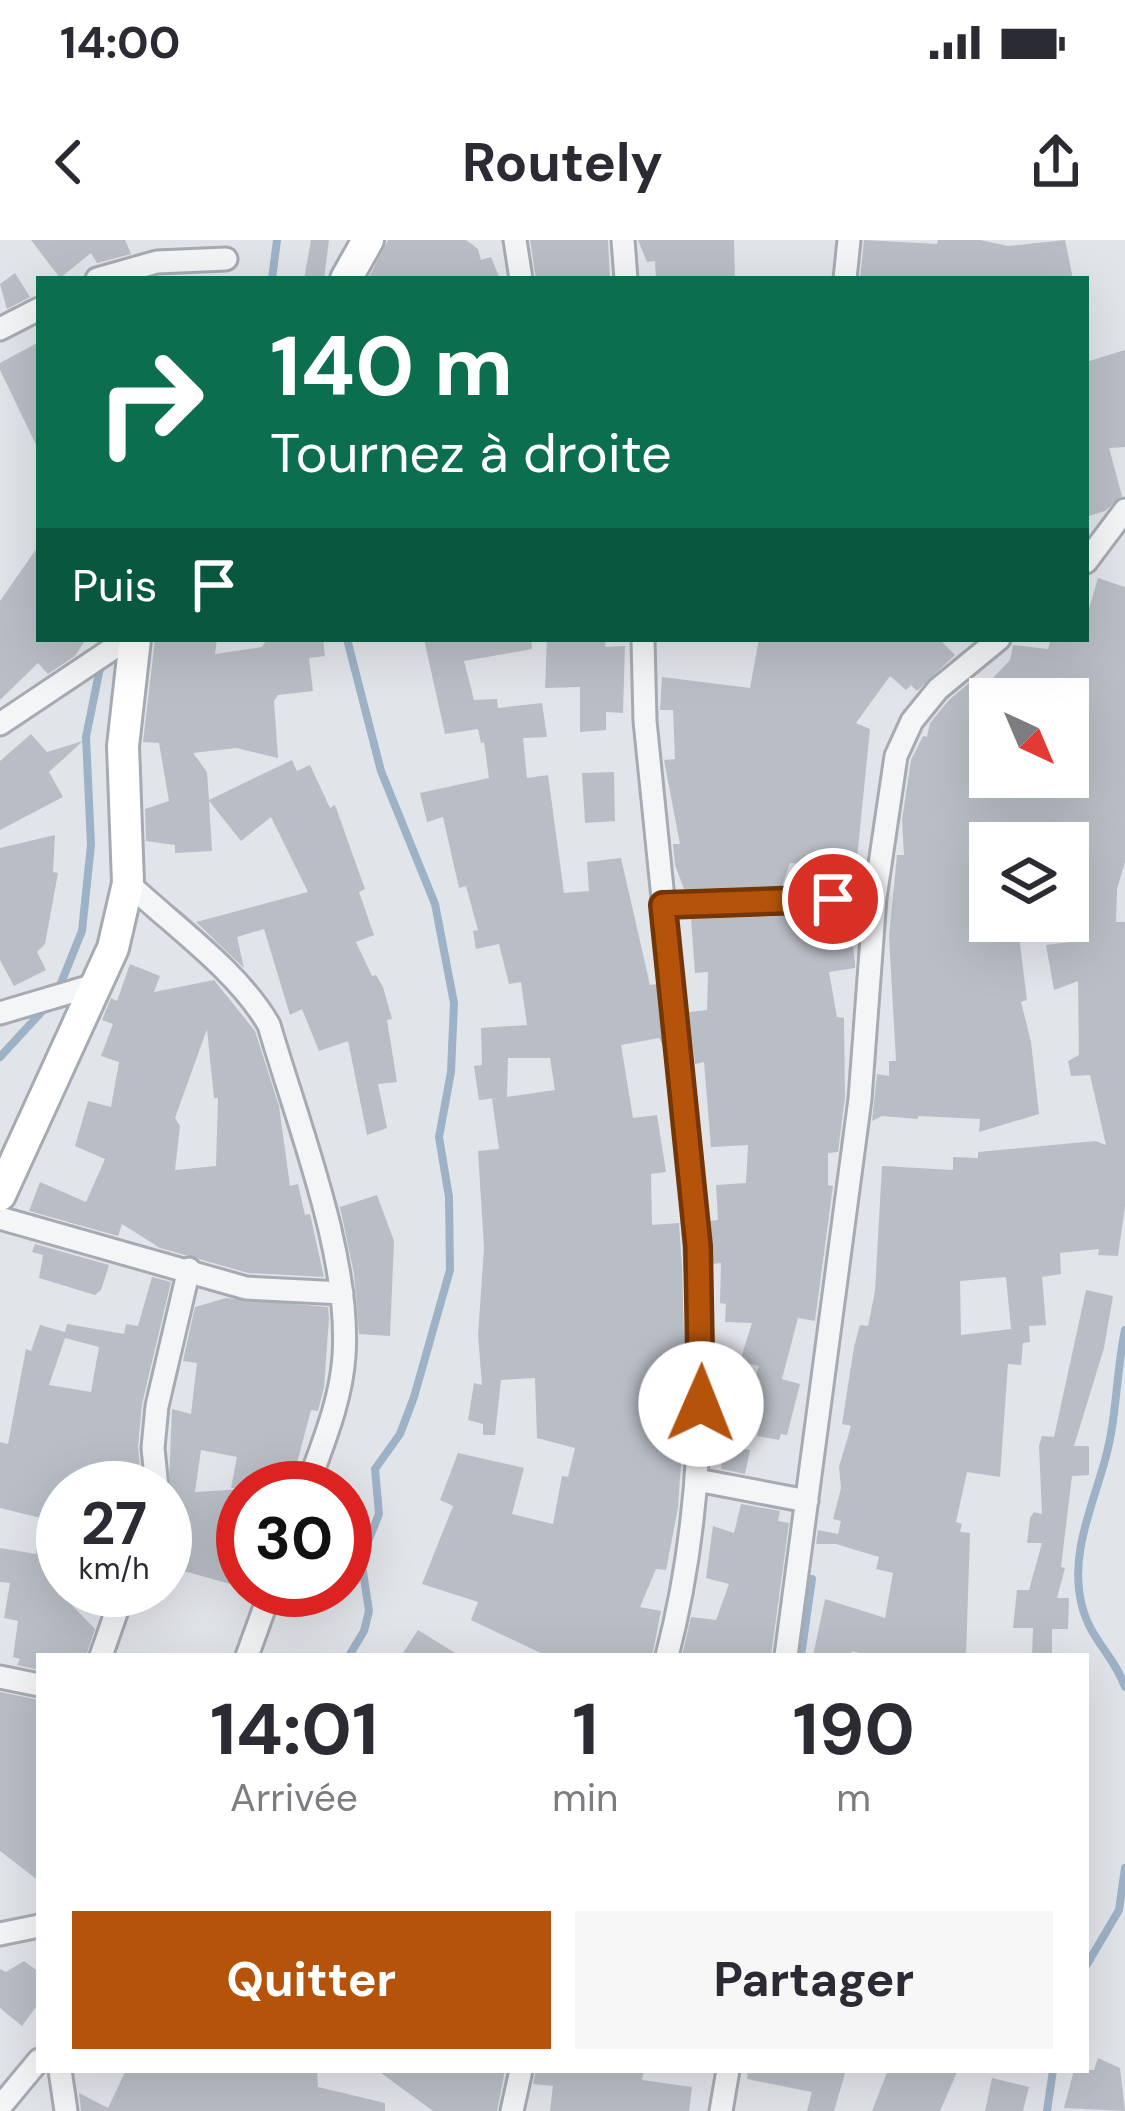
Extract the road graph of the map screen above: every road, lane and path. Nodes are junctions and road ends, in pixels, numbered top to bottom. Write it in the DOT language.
graph roads {
  1 [pos="148,240"];
  2 [pos="368,240"];
  3 [pos="515,240"];
  4 [pos="623,240"];
  5 [pos="849,240"];
  6 [pos="226,259"];
  7 [pos="157,262"];
  8 [pos="108,276"];
  9 [pos="348,276"];
  10 [pos="521,276"];
  11 [pos="626,276"];
  12 [pos="845,276"];
  13 [pos="36,311"];
  14 [pos="0,329"];
  15 [pos="1125,510"];
  16 [pos="1089,558"];
  17 [pos="126,642"];
  18 [pos="131,642"];
  19 [pos="643,642"];
  20 [pos="995,642"];
  21 [pos="0,724"];
  22 [pos="128,883"];
  23 [pos="875,898"];
  24 [pos="663,905"];
  25 [pos="98,984"];
  26 [pos="0,1012"];
  27 [pos="0,1196"];
  28 [pos="0,1217"];
  29 [pos="190,1269"];
  30 [pos="342,1293"];
  31 [pos="155,1461"];
  32 [pos="317,1461"];
  33 [pos="698,1480"];
  34 [pos="808,1501"];
  35 [pos="115,1617"];
  36 [pos="261,1617"];
  37 [pos="102,1653"];
  38 [pos="248,1653"];
  39 [pos="668,1653"];
  40 [pos="786,1653"];
  41 [pos="0,1677"];
  42 [pos="36,1684"];
  43 [pos="36,1927"];
  44 [pos="0,1934"];
  45 [pos="36,2064"];
  46 [pos="60,2073"];
  47 [pos="520,2073"];
  48 [pos="727,2073"];
  49 [pos="0,2107"];
  50 [pos="66,2111"];
  51 [pos="512,2111"];
  52 [pos="721,2111"];
  1 -- 7 [label="street"];
  2 -- 9 [label="main road"];
  3 -- 10 [label="street"];
  4 -- 11 [label="street"];
  5 -- 12 [label="street"];
  6 -- 7 [label="street"];
  7 -- 8 [label="street"];
  13 -- 14 [label="street"];
  15 -- 16 [label="street"];
  17 -- 21 [label="street"];
  18 -- 22 [label="main road"];
  19 -- 24 [label="street"];
  20 -- 23 [label="street"];
  22 -- 25 [label="main road"];
  22 -- 30 [label="street"];
  23 -- 24 [label="street"];
  23 -- 34 [label="street"];
  24 -- 33 [label="street"];
  25 -- 26 [label="street"];
  25 -- 27 [label="main road"];
  28 -- 29 [label="street"];
  29 -- 30 [label="street"];
  29 -- 31 [label="street"];
  30 -- 32 [label="street"];
  33 -- 34 [label="street"];
  33 -- 39 [label="street"];
  34 -- 40 [label="street"];
  35 -- 37 [label="street"];
  36 -- 38 [label="street"];
  41 -- 42 [label="street"];
  43 -- 44 [label="street"];
  45 -- 49 [label="street"];
  46 -- 50 [label="street"];
  47 -- 51 [label="street"];
  48 -- 52 [label="street"];
}
